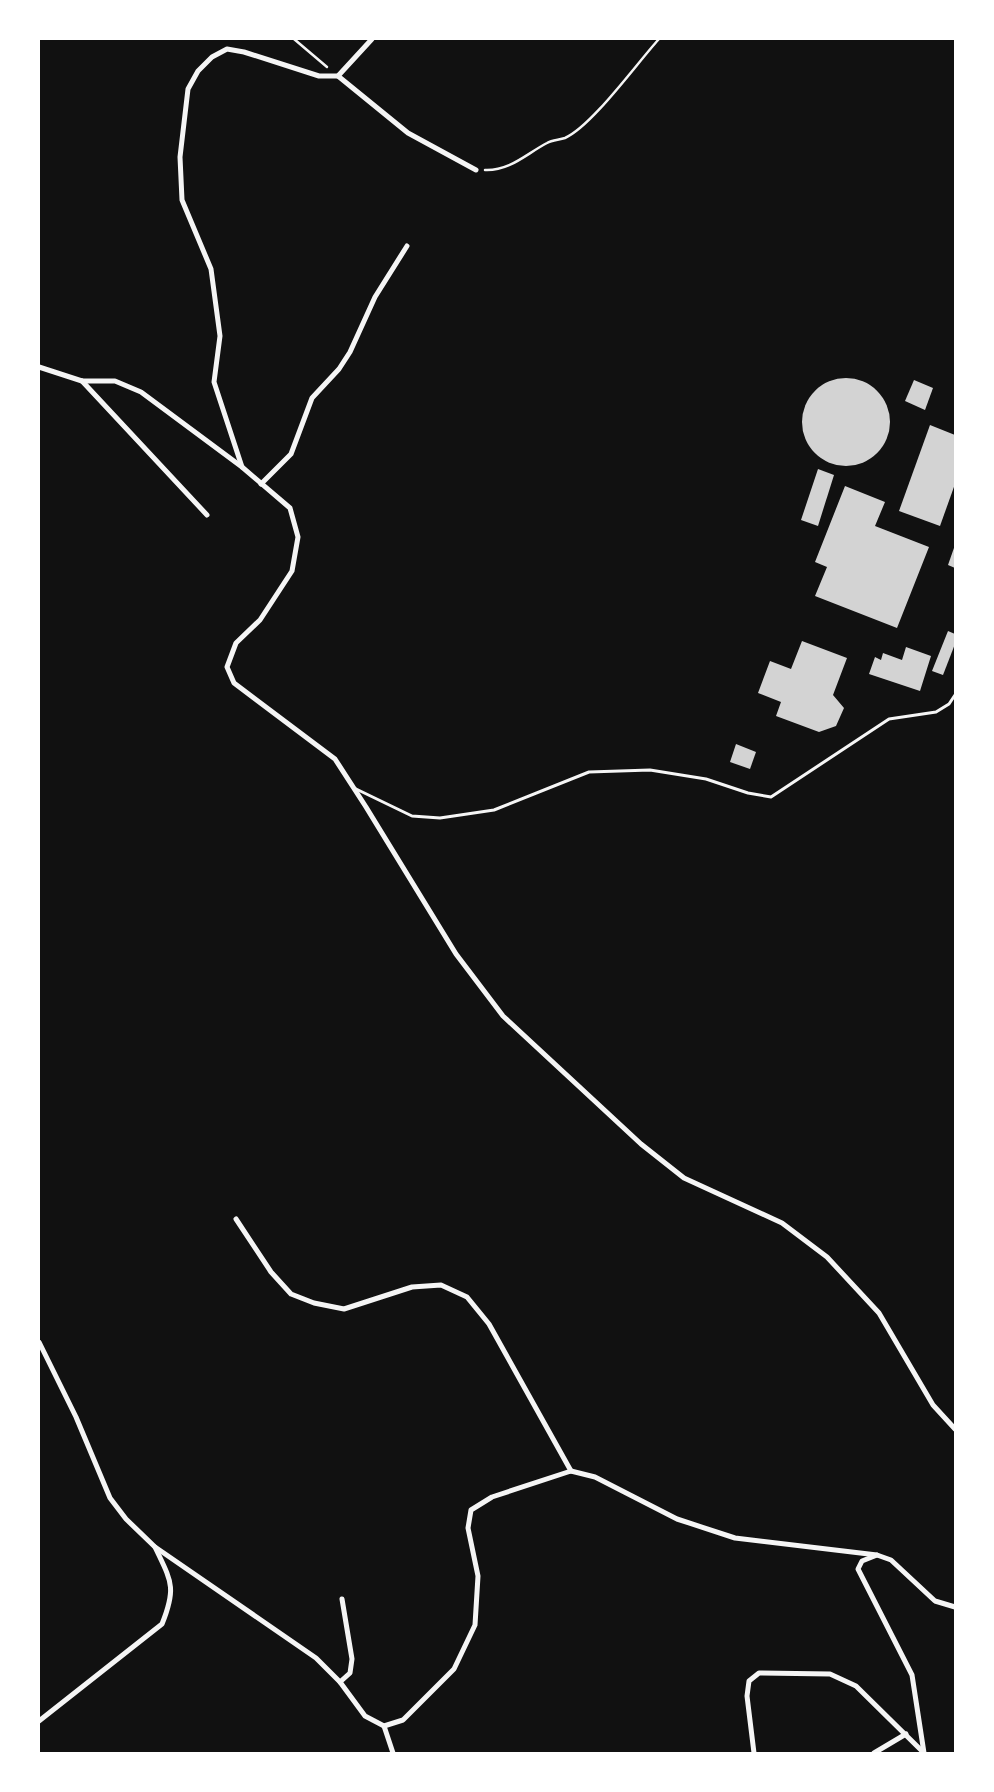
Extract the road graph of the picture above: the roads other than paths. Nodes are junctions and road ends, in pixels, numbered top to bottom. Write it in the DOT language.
graph roads {
  1 [pos="372,39"];
  2 [pos="338,76"];
  3 [pos="476,170"];
  4 [pos="407,246"];
  5 [pos="39,367"];
  6 [pos="82,381"];
  7 [pos="242,467"];
  8 [pos="261,484"];
  9 [pos="207,515"];
  10 [pos="955,695"];
  11 [pos="354,788"];
  12 [pos="236,1219"];
  13 [pos="39,1342"];
  14 [pos="955,1429"];
  15 [pos="571,1471"];
  16 [pos="155,1547"];
  17 [pos="877,1555"];
  18 [pos="342,1599"];
  19 [pos="955,1607"];
  20 [pos="340,1682"];
  21 [pos="39,1721"];
  22 [pos="384,1726"];
  23 [pos="906,1734"];
  24 [pos="393,1753"];
  25 [pos="754,1753"];
  26 [pos="874,1753"];
  27 [pos="924,1753"];
  1 -- 2 [label="street"];
  2 -- 3 [label="street"];
  2 -- 7 [label="street"];
  4 -- 8 [label="street"];
  5 -- 6 [label="street"];
  6 -- 7 [label="street"];
  6 -- 9 [label="street"];
  7 -- 8 [label="street"];
  8 -- 11 [label="street"];
  10 -- 11 [label="lane"];
  11 -- 14 [label="street"];
  12 -- 15 [label="street"];
  13 -- 16 [label="street"];
  15 -- 17 [label="street"];
  15 -- 22 [label="street"];
  16 -- 20 [label="street"];
  16 -- 21 [label="street"];
  17 -- 19 [label="street"];
  17 -- 27 [label="street"];
  18 -- 20 [label="street"];
  20 -- 22 [label="street"];
  22 -- 24 [label="street"];
  23 -- 25 [label="street"];
  23 -- 26 [label="street"];
  23 -- 27 [label="street"];
}
